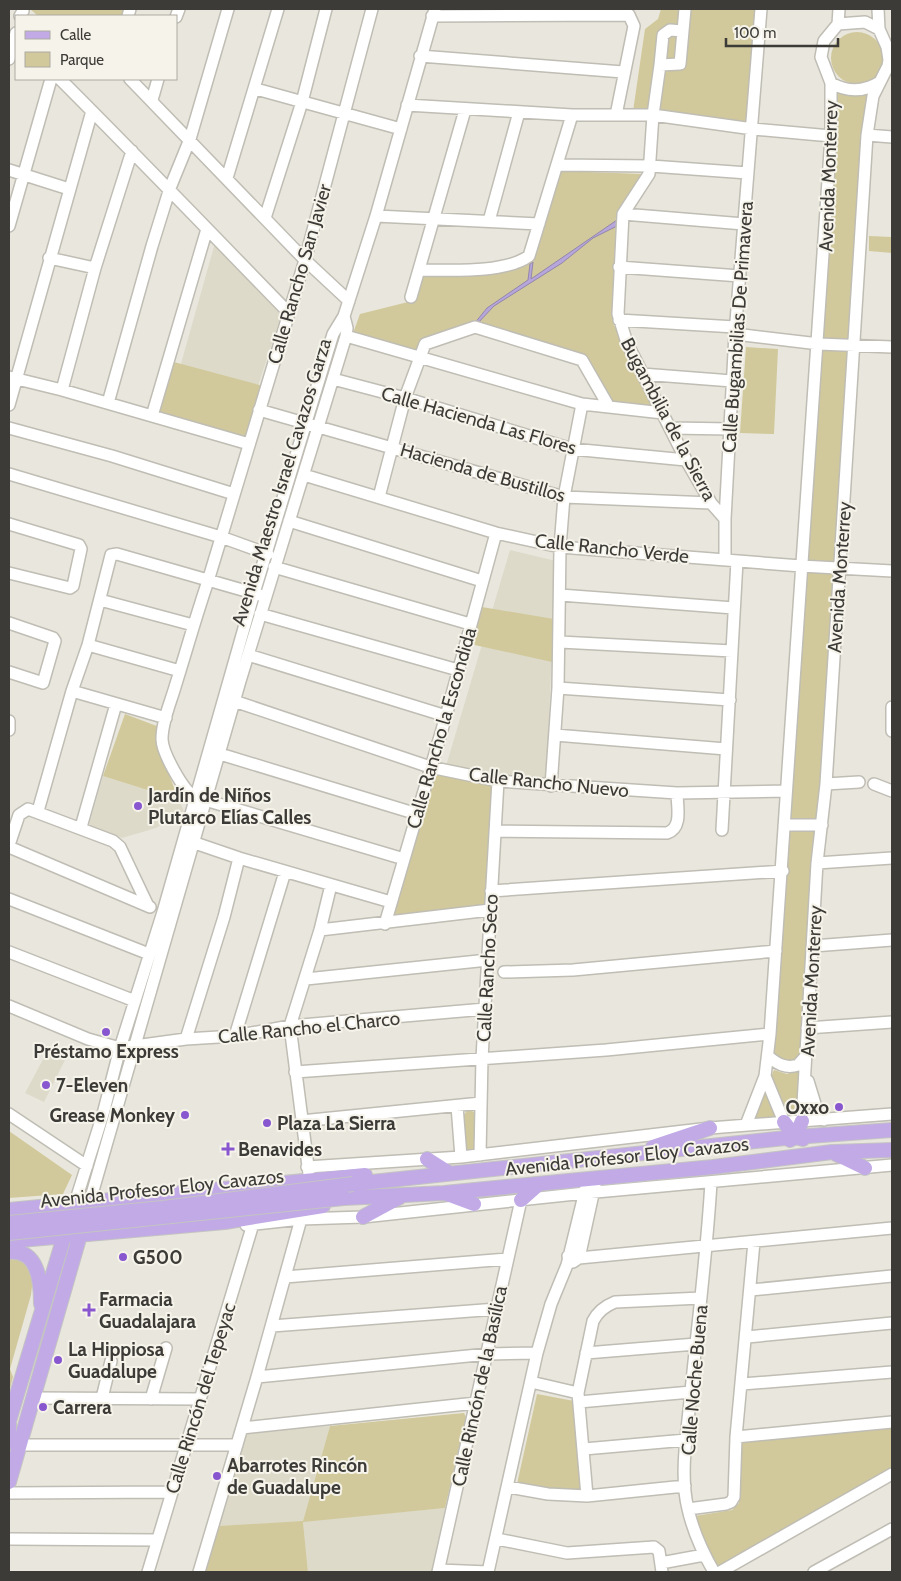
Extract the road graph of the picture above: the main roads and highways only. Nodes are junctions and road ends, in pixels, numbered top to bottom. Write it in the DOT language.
graph roads {
  1 [pos="802,1121"];
  2 [pos="784,1122"];
  3 [pos="710,1128"];
  4 [pos="892,1130"];
  5 [pos="795,1137"];
  6 [pos="892,1150"];
  7 [pos="832,1152"];
  8 [pos="614,1158"];
  9 [pos="427,1159"];
  10 [pos="753,1162"];
  11 [pos="864,1168"];
  12 [pos="444,1173"];
  13 [pos="539,1184"];
  14 [pos="180,1193"];
  15 [pos="444,1193"];
  16 [pos="152,1196"];
  17 [pos="401,1196"];
  18 [pos="366,1197"];
  19 [pos="521,1200"];
  20 [pos="90,1201"];
  21 [pos="75,1203"];
  22 [pos="474,1204"];
  23 [pos="10,1214"];
  24 [pos="364,1217"];
  25 [pos="184,1226"];
  26 [pos="151,1229"];
  27 [pos="80,1235"];
  28 [pos="64,1236"];
  29 [pos="10,1241"];
  30 [pos="40,1322"];
  31 [pos="9,1421"];
  32 [pos="14,1444"];
  33 [pos="9,1482"];
  1 -- 5 [label="main road"];
  2 -- 5 [label="main road"];
  3 -- 8 [label="main road"];
  4 -- 5 [label="main road, Avenida Profesor Eloy Cavazos"];
  5 -- 7 [label="main road"];
  5 -- 8 [label="main road, Avenida Profesor Eloy Cavazos"];
  5 -- 10 [label="main road"];
  6 -- 7 [label="main road, Avenida Profesor Eloy Cavazos"];
  7 -- 10 [label="main road, Avenida Profesor Eloy Cavazos"];
  7 -- 11 [label="main road"];
  8 -- 12 [label="main road, Avenida Profesor Eloy Cavazos"];
  9 -- 12 [label="main road"];
  10 -- 13 [label="main road, Avenida Profesor Eloy Cavazos"];
  12 -- 14 [label="main road, Avenida Profesor Eloy Cavazos"];
  12 -- 23 [label="main road, Avenida Profesor Eloy Cavazos, bridge"];
  13 -- 15 [label="main road, Avenida Profesor Eloy Cavazos"];
  13 -- 19 [label="main road"];
  14 -- 16 [label="main road, Avenida Profesor Eloy Cavazos"];
  14 -- 25 [label="main road"];
  15 -- 17 [label="main road, Avenida Profesor Eloy Cavazos"];
  15 -- 22 [label="main road"];
  16 -- 20 [label="main road, Avenida Profesor Eloy Cavazos"];
  16 -- 26 [label="main road"];
  17 -- 18 [label="main road, Avenida Profesor Eloy Cavazos"];
  17 -- 24 [label="main road"];
  18 -- 25 [label="main road, Avenida Profesor Eloy Cavazos"];
  18 -- 29 [label="main road, Avenida Profesor Eloy Cavazos, bridge"];
  20 -- 21 [label="main road, Avenida Profesor Eloy Cavazos"];
  20 -- 27 [label="main road, Avenida Maestro Israel Cavazos Garza"];
  21 -- 23 [label="main road, Avenida Profesor Eloy Cavazos"];
  21 -- 28 [label="main road, Avenida Maestro Israel Cavazos Garza"];
  25 -- 26 [label="main road, Avenida Profesor Eloy Cavazos"];
  26 -- 27 [label="main road, Avenida Profesor Eloy Cavazos"];
  27 -- 28 [label="main road, Avenida Profesor Eloy Cavazos"];
  27 -- 32 [label="main road, Avenida Maestro Israel Cavazos Garza"];
  28 -- 29 [label="main road, Avenida Profesor Eloy Cavazos"];
  28 -- 30 [label="main road, Avenida Maestro Israel Cavazos Garza"];
  29 -- 30 [label="main road"];
  30 -- 31 [label="main road, Avenida Maestro Israel Cavazos Garza"];
  31 -- 32 [label="main road, Avenida Maestro Israel Cavazos Garza"];
  32 -- 33 [label="main road, Avenida Maestro Israel Cavazos Garza"];
}
